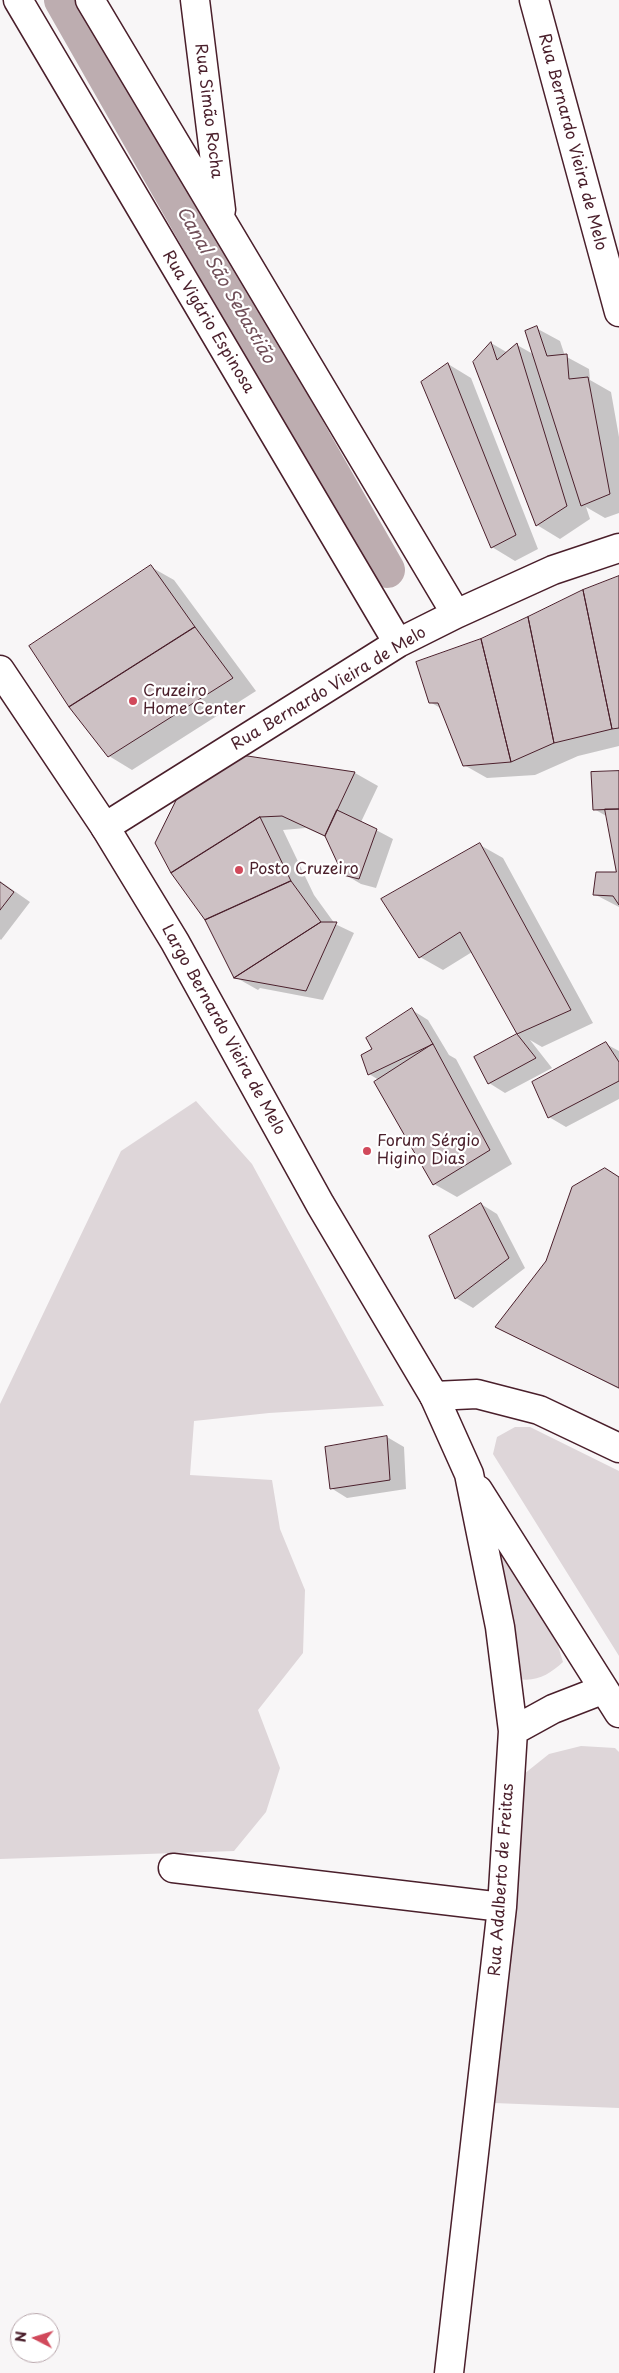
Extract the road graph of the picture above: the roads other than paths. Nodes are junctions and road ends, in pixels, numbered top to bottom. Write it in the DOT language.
graph roads {
  1 [pos="18,0"];
  2 [pos="90,0"];
  3 [pos="195,0"];
  4 [pos="534,0"];
  5 [pos="222,222"];
  6 [pos="619,312"];
  7 [pos="619,548"];
  8 [pos="456,614"];
  9 [pos="398,643"];
  10 [pos="0,670"];
  11 [pos="105,827"];
  12 [pos="434,1396"];
  13 [pos="619,1448"];
  14 [pos="468,1474"];
  15 [pos="602,1690"];
  16 [pos="619,1713"];
  17 [pos="513,1731"];
  18 [pos="173,1868"];
  19 [pos="502,1906"];
  20 [pos="449,2373"];
  1 -- 9 [label="street, Rua Vigário Espinosa"];
  2 -- 5 [label="street"];
  3 -- 5 [label="street, Rua Simão Rocha"];
  4 -- 6 [label="street, Rua Bernardo Vieira de Melo"];
  5 -- 8 [label="street"];
  7 -- 8 [label="street, Rua Bernardo Vieira de Melo"];
  8 -- 9 [label="street, Rua Bernardo Vieira de Melo"];
  9 -- 11 [label="street, Rua Bernardo Vieira de Melo"];
  10 -- 11 [label="street, Largo Bernardo Vieira de Melo"];
  11 -- 12 [label="street, Largo Bernardo Vieira de Melo"];
  12 -- 13 [label="street"];
  12 -- 14 [label="street, Rua Adalberto de Freitas"];
  14 -- 15 [label="street"];
  14 -- 17 [label="street, Rua Adalberto de Freitas"];
  15 -- 16 [label="street"];
  15 -- 17 [label="street"];
  17 -- 19 [label="street, Rua Adalberto de Freitas"];
  18 -- 19 [label="street"];
  19 -- 20 [label="street, Rua Adalberto de Freitas"];
}
